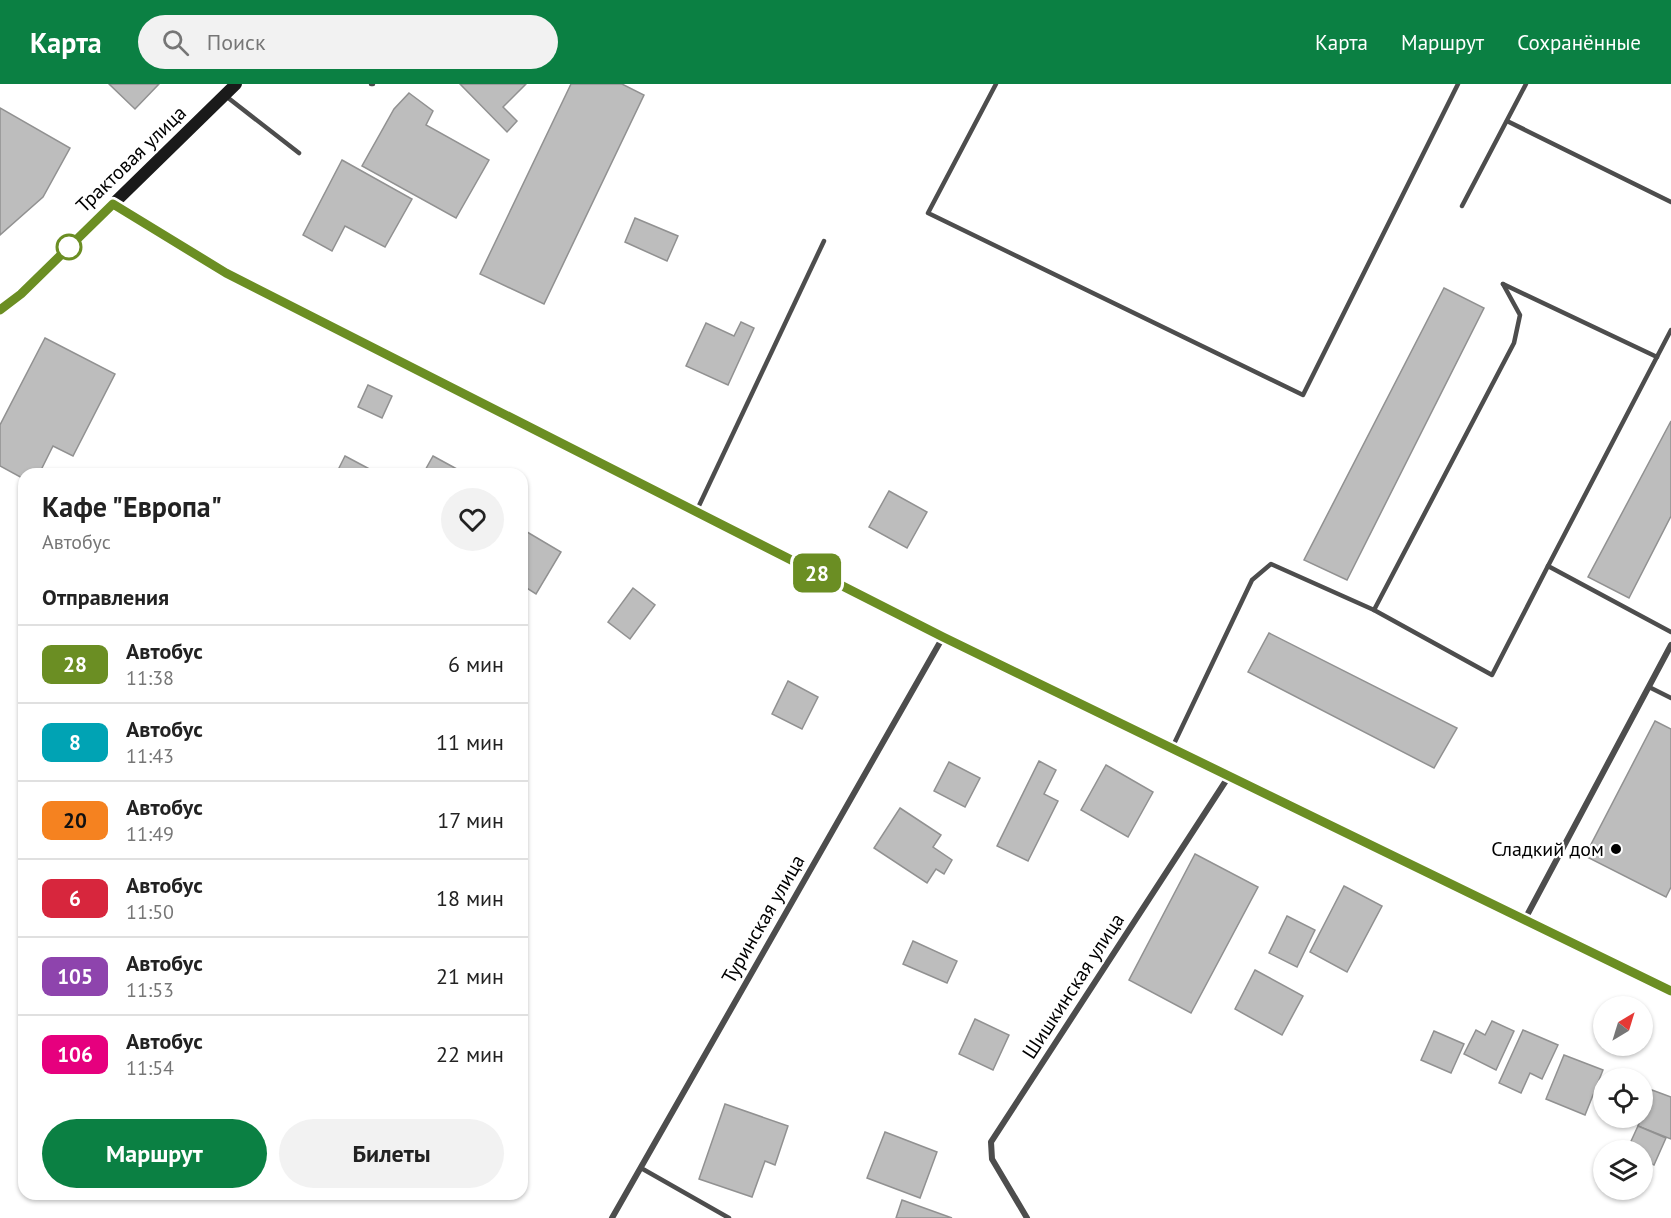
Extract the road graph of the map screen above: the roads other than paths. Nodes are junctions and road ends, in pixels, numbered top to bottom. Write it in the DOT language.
graph roads {
  1 [pos="236,84"];
  2 [pos="996,84"];
  3 [pos="1458,84"];
  4 [pos="1526,84"];
  5 [pos="224,95"];
  6 [pos="1507,121"];
  7 [pos="299,153"];
  8 [pos="1671,202"];
  9 [pos="113,204"];
  10 [pos="1462,206"];
  11 [pos="824,241"];
  12 [pos="0,310"];
  13 [pos="1671,330"];
  14 [pos="1657,357"];
  15 [pos="696,512"];
  16 [pos="1548,566"];
  17 [pos="1374,610"];
  18 [pos="1671,632"];
  19 [pos="943,637"];
  20 [pos="1671,645"];
  21 [pos="1649,687"];
  22 [pos="1671,698"];
  23 [pos="1173,748"];
  24 [pos="1229,776"];
  25 [pos="1525,920"];
  26 [pos="1671,991"];
  27 [pos="641,1168"];
  28 [pos="612,1218"];
  29 [pos="729,1218"];
  30 [pos="1027,1218"];
  1 -- 5 [label="main road, Трактовая улица"];
  2 -- 3 [label="lane"];
  4 -- 6 [label="lane"];
  5 -- 7 [label="lane"];
  5 -- 9 [label="main road, Трактовая улица"];
  6 -- 8 [label="lane"];
  6 -- 10 [label="lane"];
  9 -- 12 [label="main road, Трактовая улица"];
  9 -- 15 [label="street"];
  11 -- 15 [label="lane"];
  13 -- 14 [label="lane"];
  14 -- 16 [label="lane"];
  14 -- 17 [label="lane"];
  15 -- 19 [label="street"];
  16 -- 17 [label="lane"];
  16 -- 18 [label="lane"];
  17 -- 23 [label="lane"];
  19 -- 23 [label="street"];
  19 -- 27 [label="street, Туринская улица"];
  20 -- 21 [label="street"];
  21 -- 22 [label="lane"];
  21 -- 25 [label="street"];
  23 -- 24 [label="street"];
  24 -- 25 [label="street"];
  24 -- 30 [label="street, Шишкинская улица"];
  25 -- 26 [label="street"];
  27 -- 28 [label="street, Туринская улица"];
  27 -- 29 [label="lane"];
}
